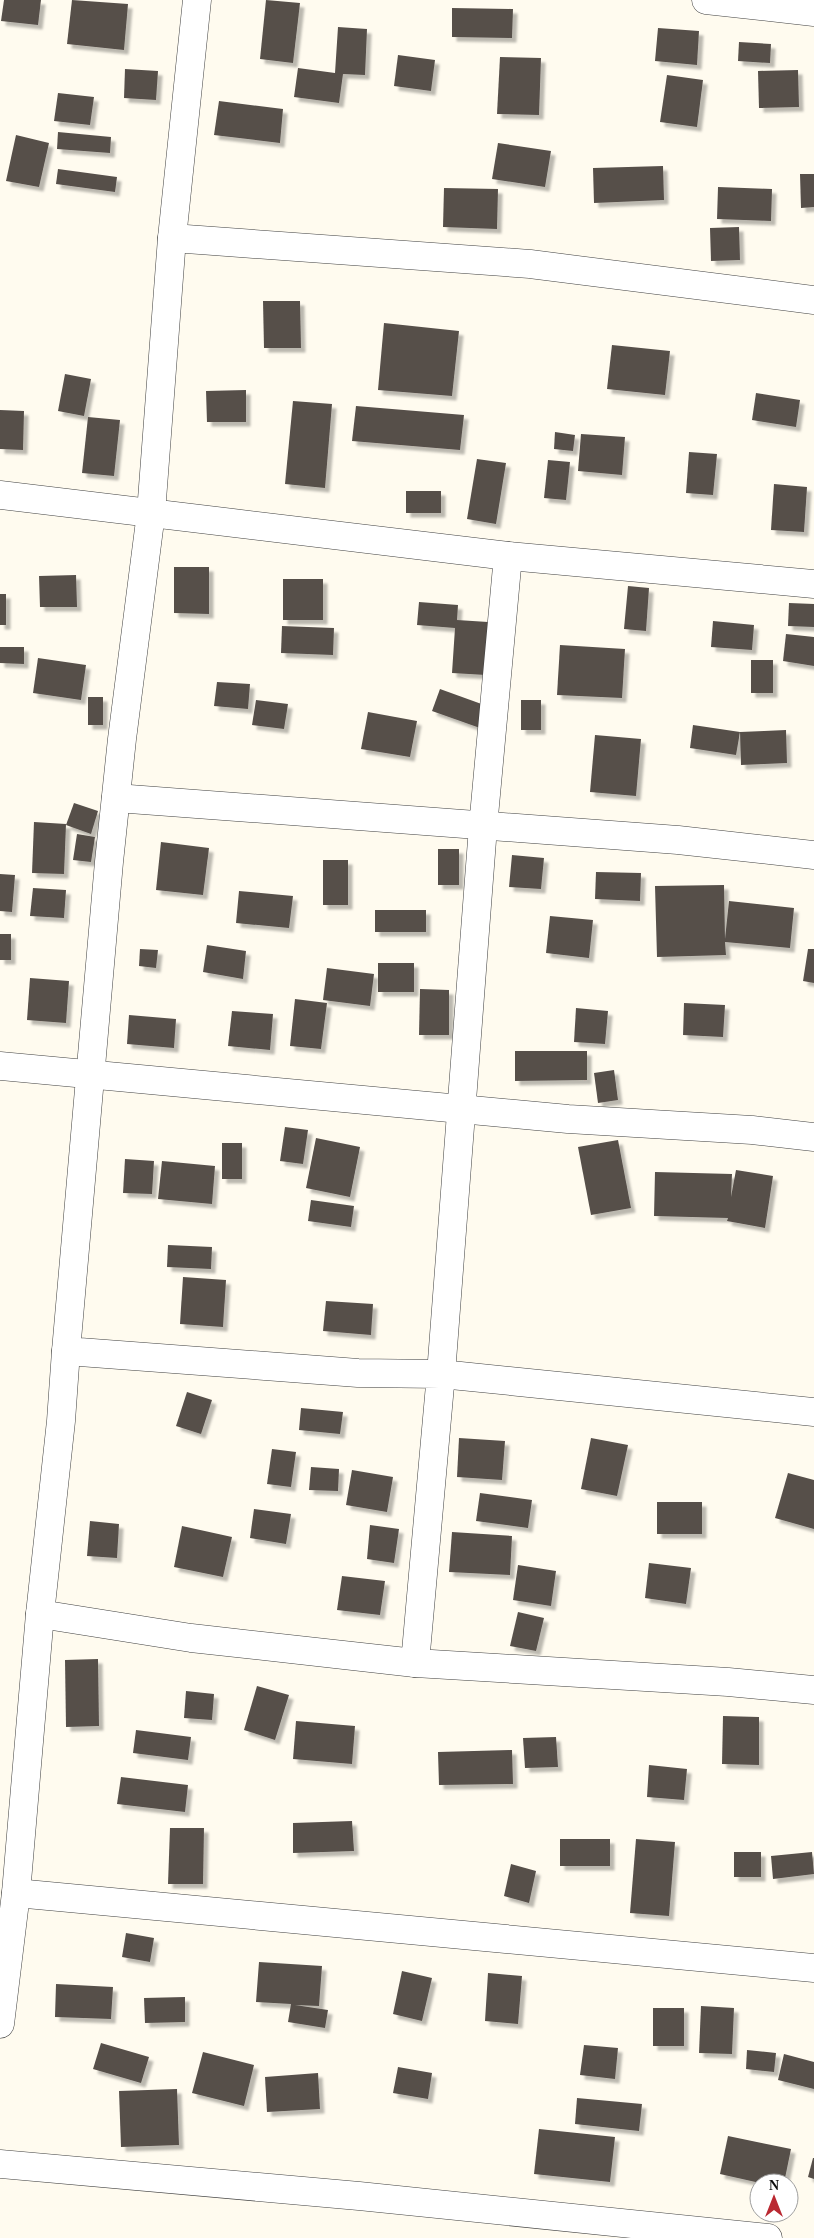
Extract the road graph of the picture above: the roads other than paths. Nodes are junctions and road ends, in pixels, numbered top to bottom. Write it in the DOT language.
graph roads {
  1 [pos="197,0"];
  2 [pos="706,0"];
  3 [pos="814,12"];
  4 [pos="172,238"];
  5 [pos="814,300"];
  6 [pos="0,496"];
  7 [pos="151,513"];
  8 [pos="508,556"];
  9 [pos="814,584"];
  10 [pos="116,798"];
  11 [pos="483,827"];
  12 [pos="814,855"];
  13 [pos="0,1066"];
  14 [pos="90,1073"];
  15 [pos="460,1108"];
  16 [pos="814,1137"];
  17 [pos="66,1350"];
  18 [pos="441,1374"];
  19 [pos="814,1412"];
  20 [pos="40,1614"];
  21 [pos="415,1663"];
  22 [pos="814,1690"];
  23 [pos="16,1893"];
  24 [pos="814,1968"];
  25 [pos="0,2024"];
  26 [pos="0,2164"];
  27 [pos="768,2238"];
  1 -- 4 [label="street"];
  2 -- 3 [label="street"];
  4 -- 5 [label="street"];
  4 -- 7 [label="street"];
  6 -- 7 [label="street"];
  7 -- 8 [label="street"];
  7 -- 10 [label="street"];
  8 -- 9 [label="street"];
  8 -- 11 [label="street"];
  10 -- 11 [label="street"];
  10 -- 14 [label="street"];
  11 -- 12 [label="street"];
  11 -- 15 [label="street"];
  13 -- 14 [label="street"];
  14 -- 15 [label="street"];
  14 -- 17 [label="street"];
  15 -- 16 [label="street"];
  15 -- 18 [label="street"];
  17 -- 18 [label="street"];
  17 -- 20 [label="street"];
  18 -- 19 [label="street"];
  18 -- 21 [label="street"];
  20 -- 21 [label="street"];
  20 -- 23 [label="street"];
  21 -- 22 [label="street"];
  23 -- 24 [label="street"];
  23 -- 25 [label="street"];
  26 -- 27 [label="street"];
}
